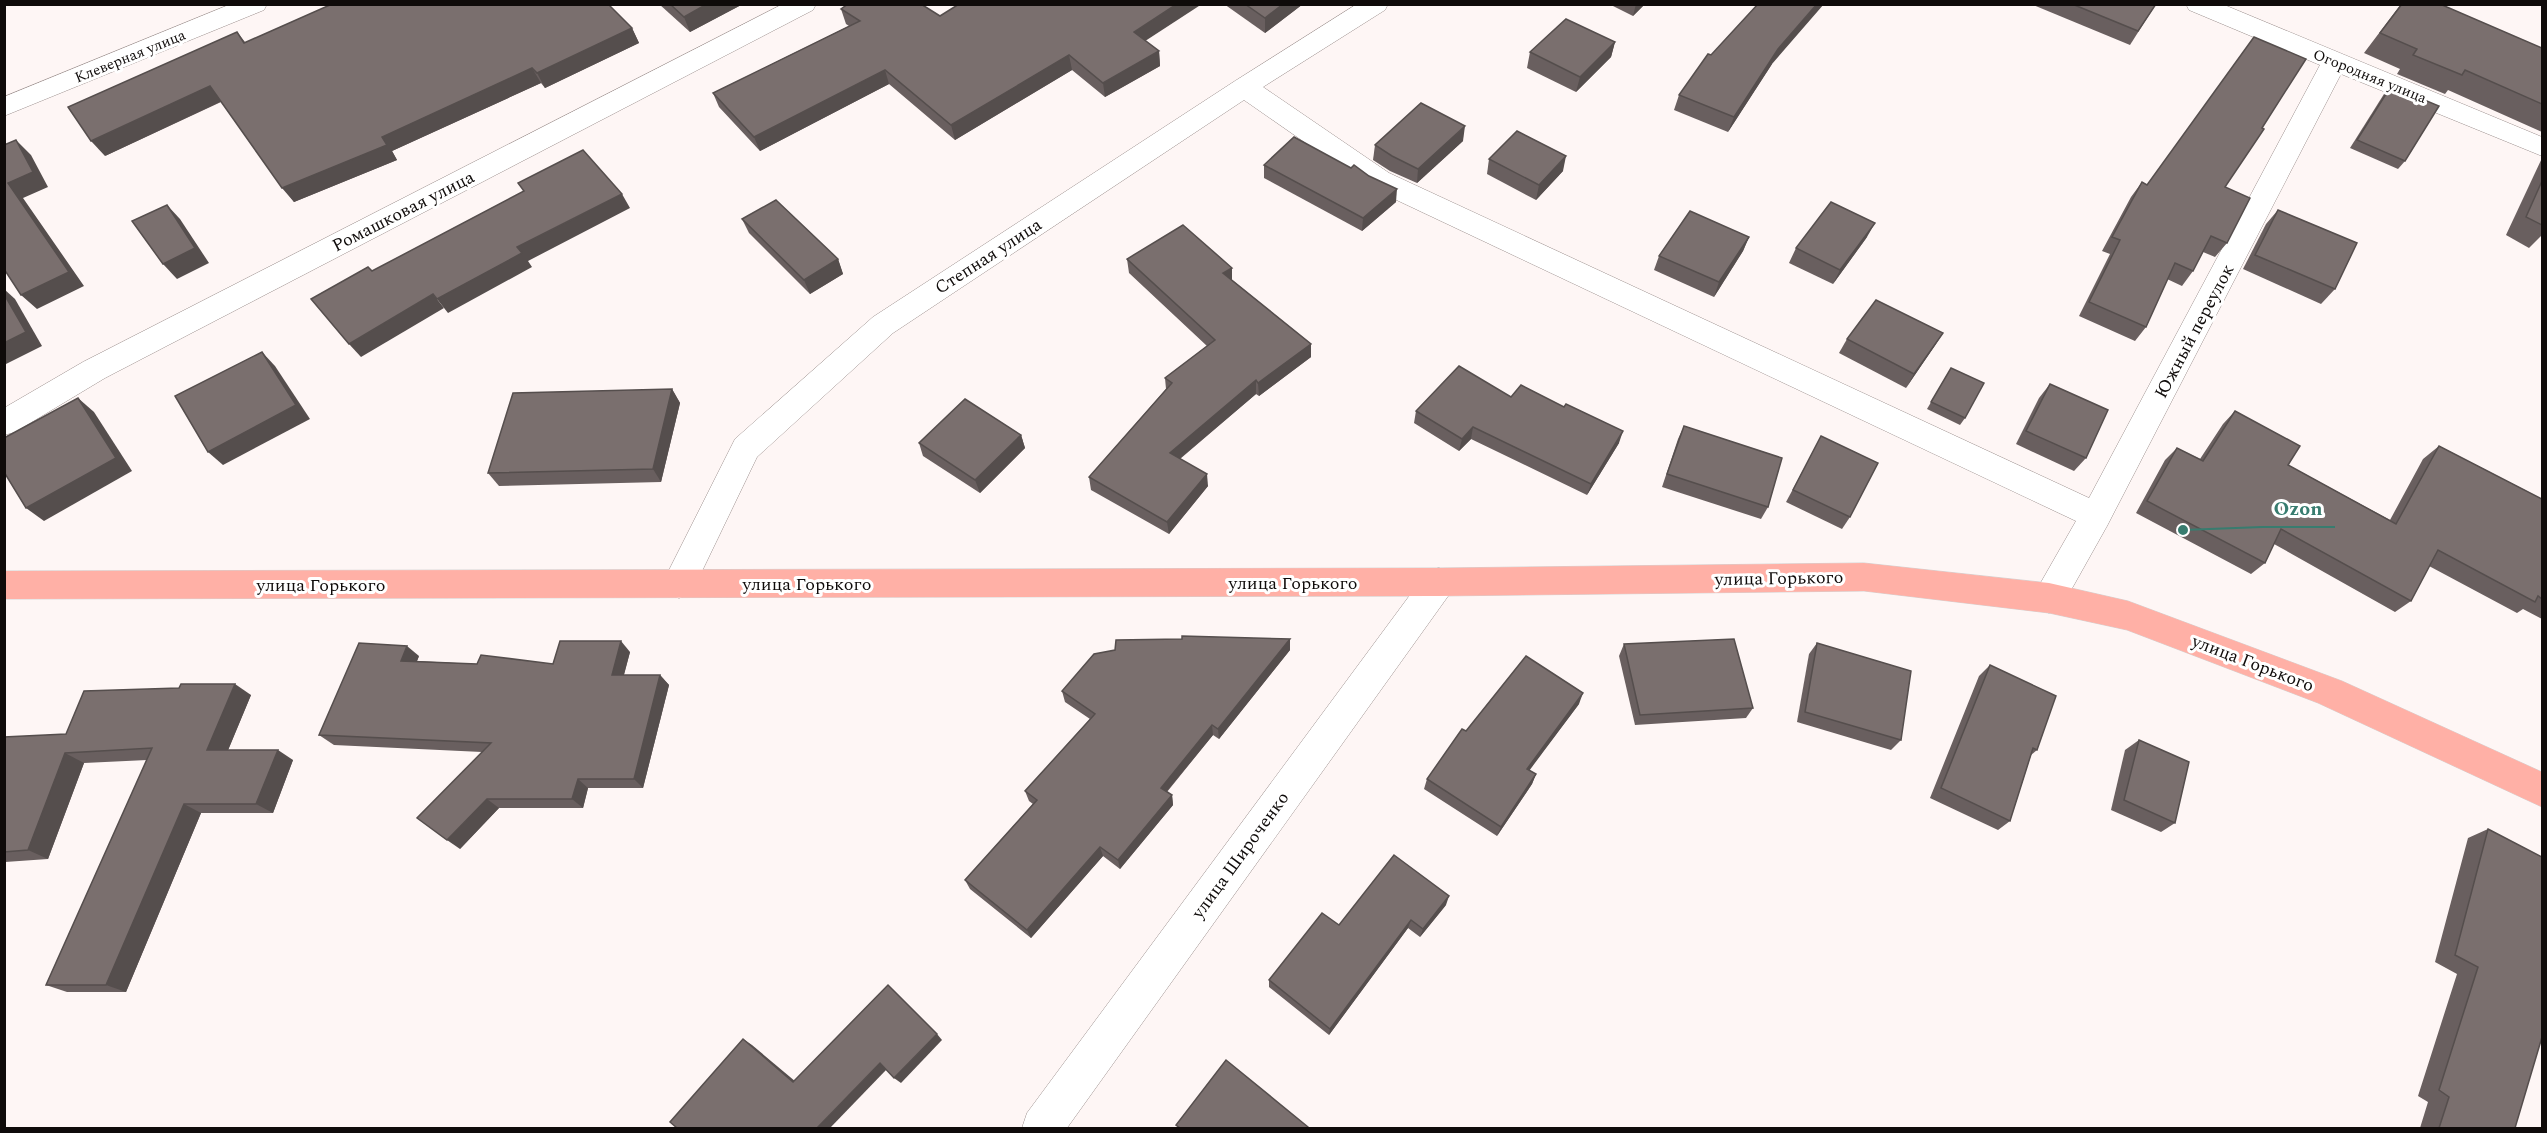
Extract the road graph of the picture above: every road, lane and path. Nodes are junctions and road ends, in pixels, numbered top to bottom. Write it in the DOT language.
graph roads {
  1 [pos="255,4"];
  2 [pos="804,4"];
  3 [pos="1376,4"];
  4 [pos="2198,4"];
  5 [pos="2335,61"];
  6 [pos="1244,87"];
  7 [pos="4,107"];
  8 [pos="2542,147"];
  9 [pos="4,423"];
  10 [pos="2096,516"];
  11 [pos="1439,582"];
  12 [pos="679,584"];
  13 [pos="4,585"];
  14 [pos="2049,598"];
  15 [pos="2542,790"];
  16 [pos="1042,1128"];
  1 -- 7 [label="street, Клеверная улица"];
  2 -- 9 [label="street, Ромашковая улица"];
  3 -- 6 [label="street, Степная улица"];
  4 -- 5 [label="street, Огородняя улица"];
  5 -- 8 [label="street, Огородняя улица"];
  5 -- 10 [label="street, Южный переулок"];
  6 -- 10 [label="street"];
  6 -- 12 [label="street, Степная улица"];
  10 -- 14 [label="street, Южный переулок"];
  11 -- 12 [label="main road, улица Горького"];
  11 -- 14 [label="main road, улица Горького"];
  11 -- 16 [label="street, улица Широченко"];
  12 -- 13 [label="main road, улица Горького"];
  14 -- 15 [label="main road, улица Горького"];
}
